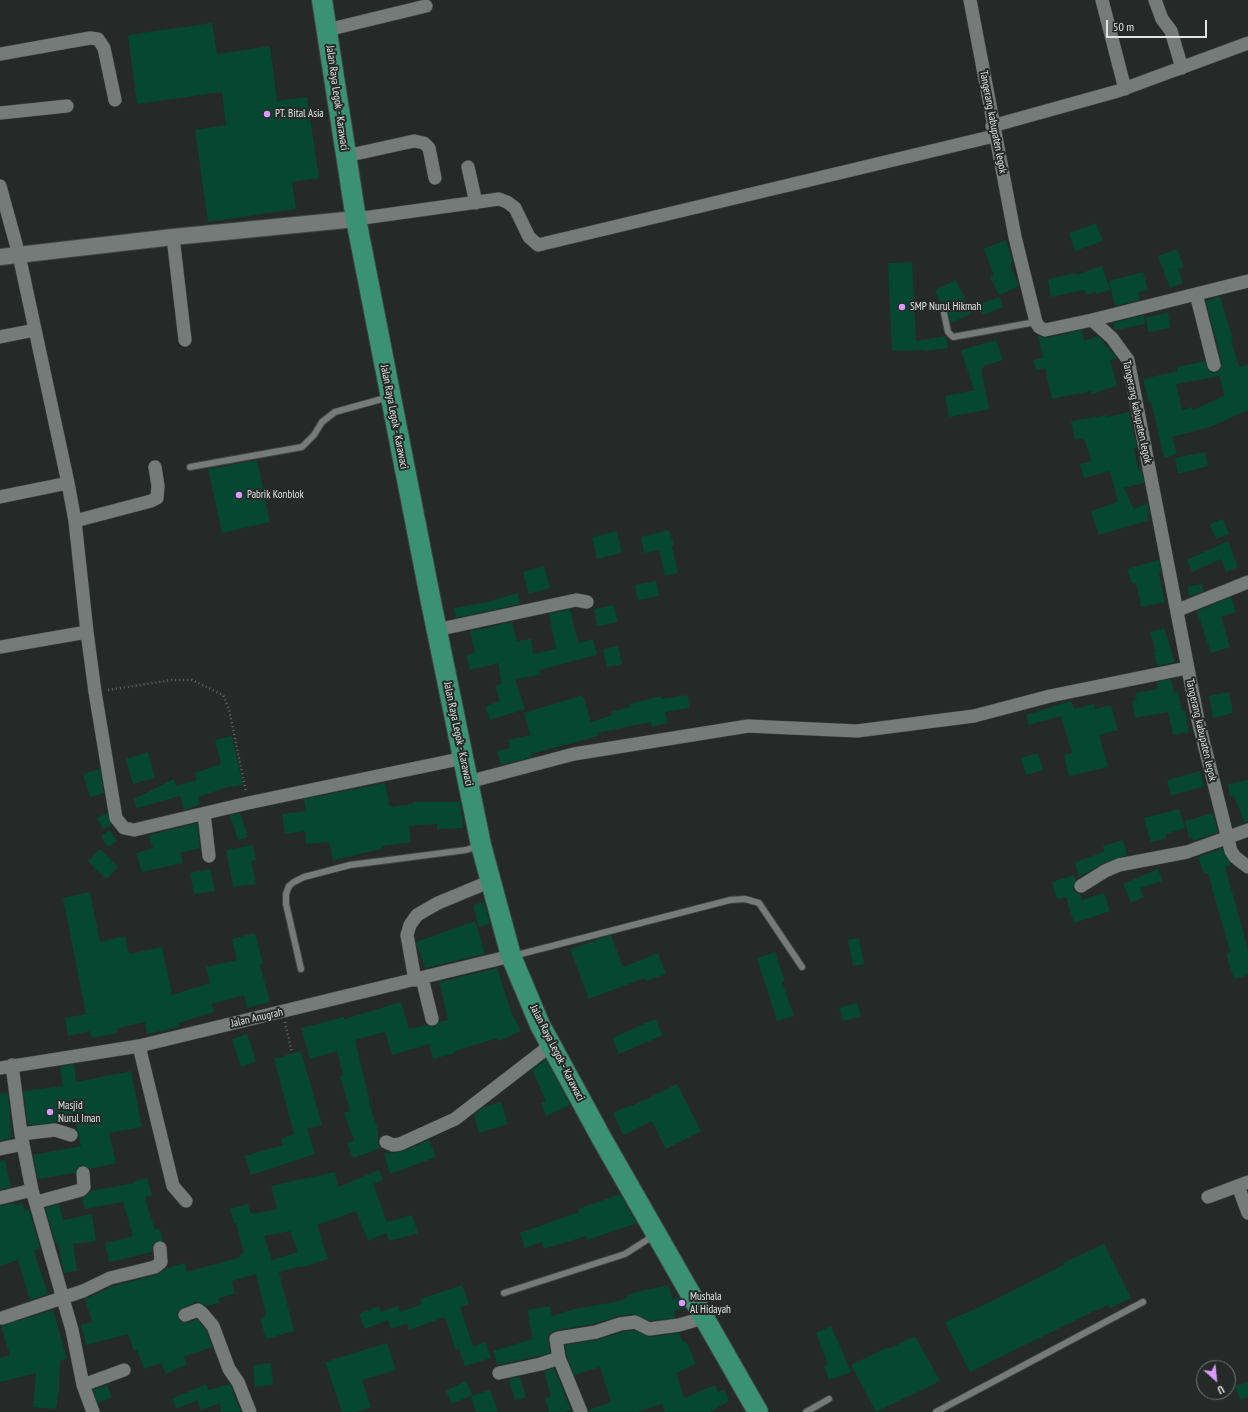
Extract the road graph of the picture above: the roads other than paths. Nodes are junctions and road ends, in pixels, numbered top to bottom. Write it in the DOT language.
graph roads {
  1 [pos="322,0"];
  2 [pos="970,0"];
  3 [pos="1102,0"];
  4 [pos="1155,0"];
  5 [pos="426,6"];
  6 [pos="327,30"];
  7 [pos="1248,43"];
  8 [pos="0,54"];
  9 [pos="1182,68"];
  10 [pos="1125,89"];
  11 [pos="115,100"];
  12 [pos="67,106"];
  13 [pos="0,113"];
  14 [pos="993,132"];
  15 [pos="346,156"];
  16 [pos="468,167"];
  17 [pos="436,178"];
  18 [pos="0,186"];
  19 [pos="476,203"];
  20 [pos="356,219"];
  21 [pos="173,237"];
  22 [pos="18,255"];
  23 [pos="0,257"];
  24 [pos="1248,281"];
  25 [pos="1196,294"];
  26 [pos="944,313"];
  27 [pos="1092,320"];
  28 [pos="1036,322"];
  29 [pos="35,330"];
  30 [pos="0,337"];
  31 [pos="185,340"];
  32 [pos="1214,365"];
  33 [pos="390,396"];
  34 [pos="155,467"];
  35 [pos="190,467"];
  36 [pos="68,483"];
  37 [pos="0,497"];
  38 [pos="75,521"];
  39 [pos="1248,582"];
  40 [pos="586,602"];
  41 [pos="1178,610"];
  42 [pos="436,630"];
  43 [pos="87,632"];
  44 [pos="0,647"];
  45 [pos="1187,668"];
  46 [pos="464,758"];
  47 [pos="468,782"];
  48 [pos="204,814"];
  49 [pos="1248,830"];
  50 [pos="1227,838"];
  51 [pos="481,845"];
  52 [pos="209,856"];
  53 [pos="1248,867"];
  54 [pos="491,882"];
  55 [pos="1081,886"];
  56 [pos="512,956"];
  57 [pos="802,967"];
  58 [pos="301,969"];
  59 [pos="418,979"];
  60 [pos="432,1019"];
  61 [pos="551,1045"];
  62 [pos="139,1046"];
  63 [pos="6,1067"];
  64 [pos="71,1135"];
  65 [pos="22,1139"];
  66 [pos="386,1142"];
  67 [pos="0,1149"];
  68 [pos="83,1173"];
  69 [pos="1243,1184"];
  70 [pos="35,1196"];
  71 [pos="1208,1196"];
  72 [pos="0,1198"];
  73 [pos="186,1201"];
  74 [pos="1248,1213"];
  75 [pos="656,1234"];
  76 [pos="160,1248"];
  77 [pos="504,1293"];
  78 [pos="63,1298"];
  79 [pos="1143,1302"];
  80 [pos="185,1315"];
  81 [pos="2,1318"];
  82 [pos="704,1318"];
  83 [pos="559,1358"];
  84 [pos="124,1370"];
  85 [pos="499,1373"];
  86 [pos="83,1385"];
  87 [pos="829,1398"];
  88 [pos="578,1411"];
  89 [pos="94,1412"];
  90 [pos="250,1412"];
  91 [pos="758,1412"];
  92 [pos="806,1412"];
  93 [pos="936,1412"];
  1 -- 6 [label="main road, Jalan Raya Legok - Karawaci"];
  2 -- 14 [label="street, Tangerang kabupaten legok"];
  3 -- 10 [label="street"];
  4 -- 9 [label="street"];
  5 -- 6 [label="street"];
  6 -- 15 [label="main road, Jalan Raya Legok - Karawaci"];
  7 -- 9 [label="street"];
  8 -- 11 [label="street"];
  9 -- 10 [label="street"];
  10 -- 14 [label="street"];
  12 -- 13 [label="street"];
  14 -- 19 [label="street"];
  14 -- 28 [label="street, Tangerang kabupaten legok"];
  15 -- 17 [label="street"];
  15 -- 20 [label="main road, Jalan Raya Legok - Karawaci"];
  16 -- 19 [label="street"];
  18 -- 22 [label="street"];
  19 -- 20 [label="street"];
  20 -- 21 [label="street"];
  20 -- 33 [label="main road, Jalan Raya Legok - Karawaci"];
  21 -- 22 [label="street"];
  21 -- 31 [label="street"];
  22 -- 23 [label="street"];
  22 -- 29 [label="street"];
  24 -- 25 [label="street"];
  25 -- 27 [label="street"];
  25 -- 32 [label="street"];
  26 -- 28 [label="lane"];
  27 -- 28 [label="street"];
  27 -- 41 [label="street, Tangerang kabupaten legok"];
  29 -- 30 [label="street"];
  29 -- 36 [label="street"];
  33 -- 35 [label="lane"];
  33 -- 42 [label="main road, Jalan Raya Legok - Karawaci"];
  34 -- 38 [label="street"];
  36 -- 37 [label="street"];
  36 -- 38 [label="street"];
  38 -- 43 [label="street"];
  39 -- 41 [label="street"];
  40 -- 42 [label="street"];
  41 -- 45 [label="street, Tangerang kabupaten legok"];
  42 -- 46 [label="main road, Jalan Raya Legok - Karawaci"];
  43 -- 44 [label="street"];
  43 -- 48 [label="street"];
  45 -- 47 [label="street"];
  45 -- 50 [label="street, Tangerang kabupaten legok"];
  46 -- 47 [label="main road, Jalan Raya Legok - Karawaci"];
  46 -- 48 [label="street"];
  47 -- 51 [label="main road, Jalan Raya Legok - Karawaci"];
  48 -- 52 [label="street"];
  49 -- 50 [label="street"];
  50 -- 53 [label="street, Tangerang kabupaten legok"];
  50 -- 55 [label="street"];
  51 -- 54 [label="main road, Jalan Raya Legok - Karawaci"];
  51 -- 58 [label="lane"];
  54 -- 56 [label="main road, Jalan Raya Legok - Karawaci"];
  54 -- 59 [label="street"];
  56 -- 57 [label="lane"];
  56 -- 59 [label="street, Jalan Anugrah"];
  56 -- 61 [label="main road, Jalan Raya Legok - Karawaci"];
  59 -- 60 [label="street"];
  59 -- 62 [label="street, Jalan Anugrah"];
  61 -- 66 [label="street"];
  61 -- 75 [label="main road, Jalan Raya Legok - Karawaci"];
  62 -- 63 [label="street, Jalan Anugrah"];
  62 -- 73 [label="street"];
  63 -- 65 [label="street"];
  64 -- 65 [label="street"];
  65 -- 67 [label="street"];
  65 -- 70 [label="street"];
  68 -- 70 [label="street"];
  69 -- 71 [label="street"];
  69 -- 74 [label="street"];
  70 -- 72 [label="street"];
  70 -- 78 [label="street"];
  75 -- 77 [label="lane"];
  75 -- 82 [label="main road, Jalan Raya Legok - Karawaci"];
  76 -- 78 [label="street"];
  78 -- 81 [label="street"];
  78 -- 86 [label="street"];
  79 -- 93 [label="lane"];
  80 -- 90 [label="street"];
  82 -- 83 [label="street"];
  82 -- 91 [label="main road, Jalan Raya Legok - Karawaci"];
  83 -- 85 [label="street"];
  83 -- 88 [label="street"];
  84 -- 86 [label="street"];
  86 -- 89 [label="street"];
  87 -- 92 [label="lane"];
}
